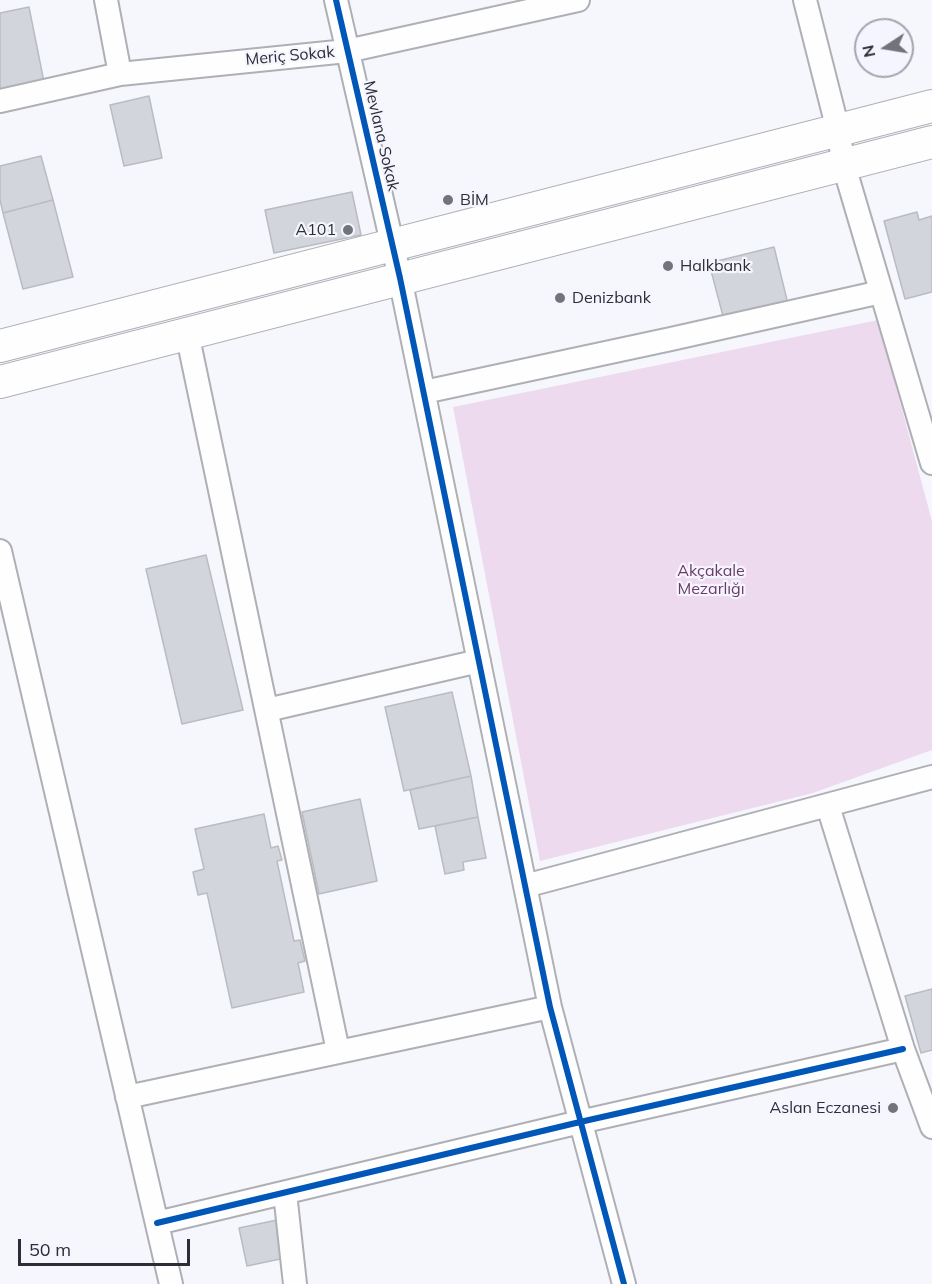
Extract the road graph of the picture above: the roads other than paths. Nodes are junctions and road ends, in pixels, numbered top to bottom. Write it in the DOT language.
graph roads {
  1 [pos="106,0"];
  2 [pos="336,0"];
  3 [pos="578,0"];
  4 [pos="805,0"];
  5 [pos="347,51"];
  6 [pos="120,74"];
  7 [pos="0,101"];
  8 [pos="932,106"];
  9 [pos="838,130"];
  10 [pos="932,142"];
  11 [pos="844,166"];
  12 [pos="392,244"];
  13 [pos="400,278"];
  14 [pos="881,292"];
  15 [pos="187,333"];
  16 [pos="0,346"];
  17 [pos="0,382"];
  18 [pos="424,392"];
  19 [pos="932,463"];
  20 [pos="0,551"];
  21 [pos="479,661"];
  22 [pos="267,710"];
  23 [pos="932,777"];
  24 [pos="828,806"];
  25 [pos="525,886"];
  26 [pos="550,1007"];
  27 [pos="903,1049"];
  28 [pos="338,1051"];
  29 [pos="127,1097"];
  30 [pos="580,1122"];
  31 [pos="932,1127"];
  32 [pos="285,1193"];
  33 [pos="157,1223"];
  34 [pos="171,1284"];
  35 [pos="295,1284"];
  36 [pos="624,1284"];
  1 -- 6 [label="street"];
  2 -- 5 [label="street, Mevlana Sokak"];
  3 -- 5 [label="street, Meriç Sokak"];
  4 -- 9 [label="street"];
  5 -- 6 [label="street, Meriç Sokak"];
  5 -- 12 [label="street, Mevlana Sokak"];
  6 -- 7 [label="street, Meriç Sokak"];
  8 -- 9 [label="main road"];
  9 -- 11 [label="street"];
  9 -- 12 [label="main road"];
  10 -- 11 [label="main road"];
  11 -- 13 [label="main road"];
  11 -- 14 [label="street"];
  12 -- 13 [label="street, Mevlana Sokak"];
  12 -- 16 [label="main road"];
  13 -- 15 [label="main road"];
  13 -- 18 [label="street, Mevlana Sokak"];
  14 -- 18 [label="street"];
  14 -- 19 [label="street"];
  15 -- 17 [label="main road"];
  15 -- 22 [label="street"];
  18 -- 21 [label="street, Mevlana Sokak"];
  20 -- 29 [label="street"];
  21 -- 22 [label="street"];
  21 -- 25 [label="street, Mevlana Sokak"];
  22 -- 28 [label="street"];
  23 -- 24 [label="street"];
  24 -- 25 [label="street"];
  24 -- 27 [label="street"];
  25 -- 26 [label="street, Mevlana Sokak"];
  26 -- 28 [label="street"];
  26 -- 30 [label="street, Mevlana Sokak"];
  27 -- 30 [label="street"];
  27 -- 31 [label="street"];
  28 -- 29 [label="street"];
  29 -- 33 [label="street"];
  30 -- 32 [label="street"];
  30 -- 36 [label="street, Mevlana Sokak"];
  32 -- 33 [label="street"];
  32 -- 35 [label="street"];
  33 -- 34 [label="street"];
}
